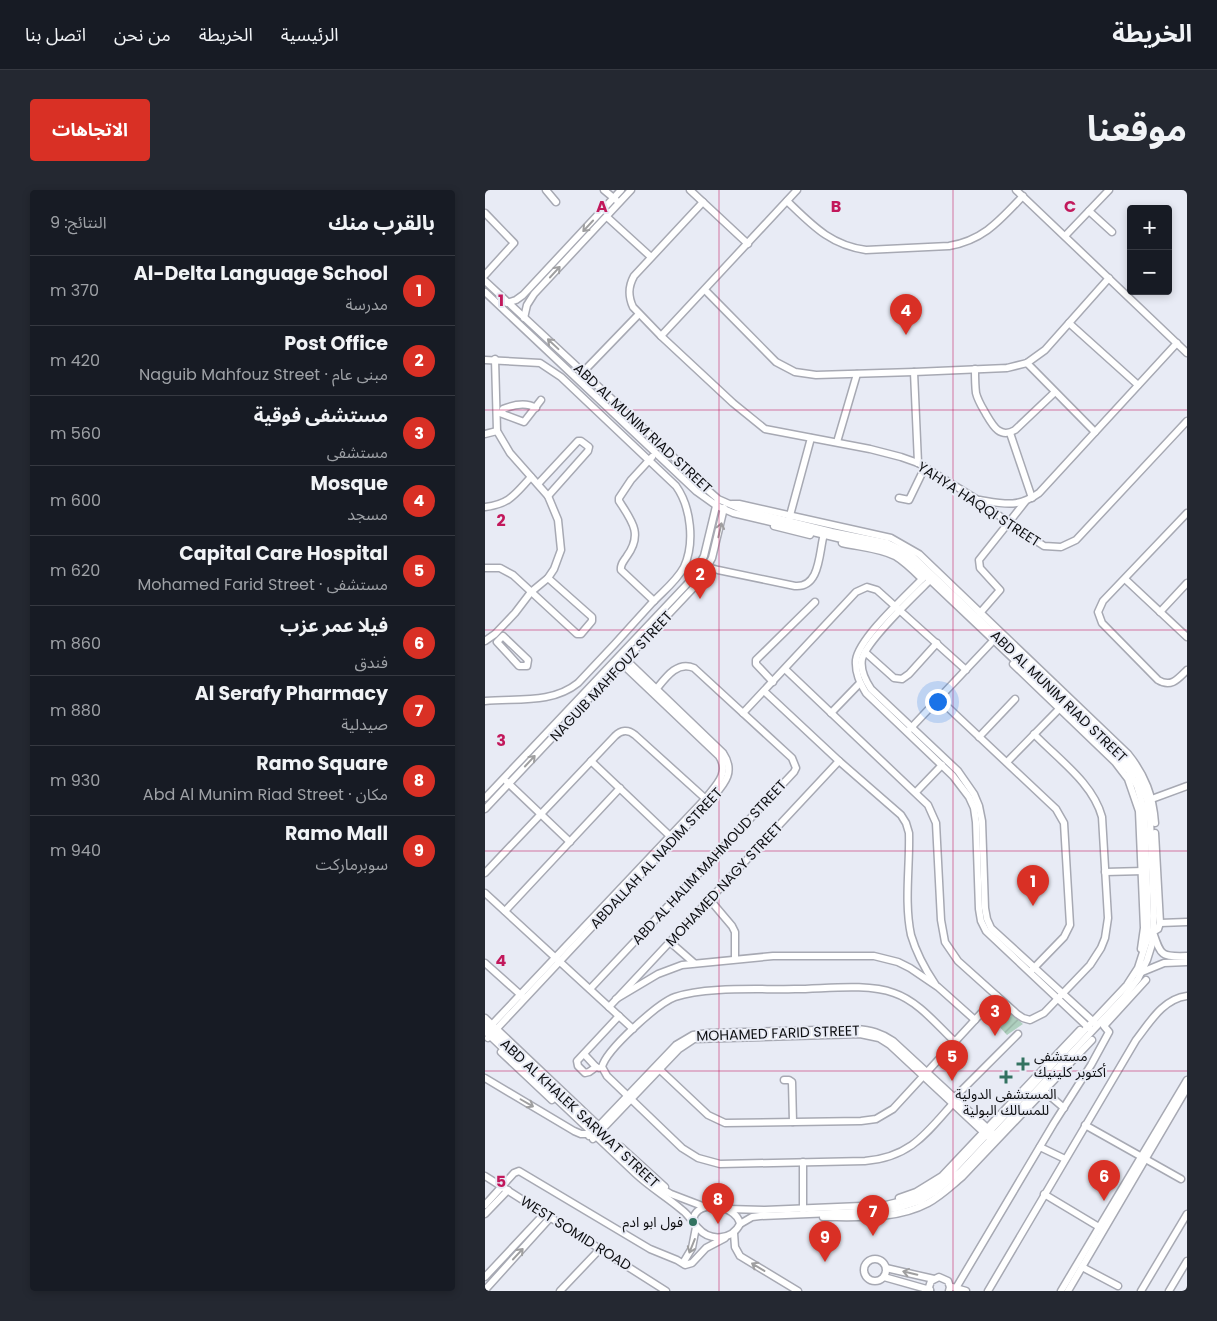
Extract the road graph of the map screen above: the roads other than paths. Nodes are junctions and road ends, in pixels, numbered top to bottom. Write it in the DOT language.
graph roads {
  1 [pos="546,190"];
  2 [pos="604,190"];
  3 [pos="631,190"];
  4 [pos="690,190"];
  5 [pos="797,190"];
  6 [pos="1017,190"];
  7 [pos="1105,191"];
  8 [pos="618,195"];
  9 [pos="1023,196"];
  10 [pos="787,201"];
  11 [pos="556,202"];
  12 [pos="703,202"];
  13 [pos="1089,210"];
  14 [pos="485,213"];
  15 [pos="607,216"];
  16 [pos="1112,232"];
  17 [pos="1065,236"];
  18 [pos="748,244"];
  19 [pos="651,257"];
  20 [pos="485,275"];
  21 [pos="1109,278"];
  22 [pos="485,281"];
  23 [pos="533,284"];
  24 [pos="538,290"];
  25 [pos="705,290"];
  26 [pos="485,292"];
  27 [pos="509,302"];
  28 [pos="499,305"];
  29 [pos="639,314"];
  30 [pos="524,317"];
  31 [pos="1069,323"];
  32 [pos="523,327"];
  33 [pos="661,336"];
  34 [pos="1177,343"];
  35 [pos="1187,353"];
  36 [pos="485,360"];
  37 [pos="495,360"];
  38 [pos="1027,363"];
  39 [pos="975,369"];
  40 [pos="583,372"];
  41 [pos="914,372"];
  42 [pos="857,374"];
  43 [pos="1138,385"];
  44 [pos="600,388"];
  45 [pos="1055,392"];
  46 [pos="594,394"];
  47 [pos="541,400"];
  48 [pos="614,401"];
  49 [pos="606,406"];
  50 [pos="535,408"];
  51 [pos="500,413"];
  52 [pos="1187,422"];
  53 [pos="497,431"];
  54 [pos="1095,432"];
  55 [pos="1010,433"];
  56 [pos="485,434"];
  57 [pos="811,438"];
  58 [pos="837,442"];
  59 [pos="656,453"];
  60 [pos="650,460"];
  61 [pos="918,463"];
  62 [pos="925,467"];
  63 [pos="531,477"];
  64 [pos="538,484"];
  65 [pos="548,496"];
  66 [pos="899,498"];
  67 [pos="978,500"];
  68 [pos="1029,500"];
  69 [pos="717,502"];
  70 [pos="485,507"];
  71 [pos="726,507"];
  72 [pos="1186,516"];
  73 [pos="790,518"];
  74 [pos="1009,522"];
  75 [pos="823,538"];
  76 [pos="708,567"];
  77 [pos="485,568"];
  78 [pos="930,576"];
  79 [pos="548,578"];
  80 [pos="1125,579"];
  81 [pos="1187,583"];
  82 [pos="531,592"];
  83 [pos="959,596"];
  84 [pos="654,601"];
  85 [pos="815,602"];
  86 [pos="899,608"];
  87 [pos="1160,612"];
  88 [pos="980,613"];
  89 [pos="497,636"];
  90 [pos="1187,637"];
  91 [pos="485,641"];
  92 [pos="937,643"];
  93 [pos="991,644"];
  94 [pos="865,652"];
  95 [pos="621,659"];
  96 [pos="785,669"];
  97 [pos="966,670"];
  98 [pos="1187,670"];
  99 [pos="773,682"];
  100 [pos="860,683"];
  101 [pos="655,691"];
  102 [pos="764,691"];
  103 [pos="939,699"];
  104 [pos="1015,699"];
  105 [pos="485,701"];
  106 [pos="1065,703"];
  107 [pos="743,714"];
  108 [pos="831,714"];
  109 [pos="910,730"];
  110 [pos="1034,734"];
  111 [pos="979,736"];
  112 [pos="591,761"];
  113 [pos="839,761"];
  114 [pos="1007,762"];
  115 [pos="942,765"];
  116 [pos="503,778"];
  117 [pos="509,784"];
  118 [pos="1187,786"];
  119 [pos="620,788"];
  120 [pos="916,792"];
  121 [pos="485,798"];
  122 [pos="1150,799"];
  123 [pos="707,800"];
  124 [pos="485,810"];
  125 [pos="541,814"];
  126 [pos="671,837"];
  127 [pos="570,842"];
  128 [pos="980,844"];
  129 [pos="1149,871"];
  130 [pos="1105,872"];
  131 [pos="485,873"];
  132 [pos="485,894"];
  133 [pos="710,900"];
  134 [pos="1156,907"];
  135 [pos="505,911"];
  136 [pos="1187,922"];
  137 [pos="1160,923"];
  138 [pos="1153,932"];
  139 [pos="670,942"];
  140 [pos="1165,955"];
  141 [pos="1187,956"];
  142 [pos="557,959"];
  143 [pos="735,959"];
  144 [pos="1187,962"];
  145 [pos="485,963"];
  146 [pos="694,963"];
  147 [pos="1164,963"];
  148 [pos="1032,970"];
  149 [pos="1141,973"];
  150 [pos="1145,980"];
  151 [pos="938,988"];
  152 [pos="589,989"];
  153 [pos="997,996"];
  154 [pos="1060,996"];
  155 [pos="1187,996"];
  156 [pos="522,997"];
  157 [pos="616,999"];
  158 [pos="1126,999"];
  159 [pos="609,1007"];
  160 [pos="619,1016"];
  161 [pos="485,1018"];
  162 [pos="975,1020"];
  163 [pos="1091,1025"];
  164 [pos="633,1029"];
  165 [pos="488,1031"];
  166 [pos="1018,1034"];
  167 [pos="1092,1040"];
  168 [pos="955,1042"];
  169 [pos="584,1054"];
  170 [pos="599,1067"];
  171 [pos="657,1067"];
  172 [pos="926,1074"];
  173 [pos="485,1078"];
  174 [pos="784,1080"];
  175 [pos="1187,1080"];
  176 [pos="1187,1088"];
  177 [pos="1044,1091"];
  178 [pos="629,1098"];
  179 [pos="955,1101"];
  180 [pos="1065,1108"];
  181 [pos="1170,1112"];
  182 [pos="793,1122"];
  183 [pos="1085,1125"];
  184 [pos="595,1133"];
  185 [pos="991,1135"];
  186 [pos="1040,1147"];
  187 [pos="1143,1158"];
  188 [pos="1065,1159"];
  189 [pos="803,1162"];
  190 [pos="485,1176"];
  191 [pos="1181,1179"];
  192 [pos="505,1188"];
  193 [pos="1044,1194"];
  194 [pos="669,1197"];
  195 [pos="485,1205"];
  196 [pos="707,1207"];
  197 [pos="727,1209"];
  198 [pos="804,1210"];
  199 [pos="485,1214"];
  200 [pos="543,1214"];
  201 [pos="1187,1214"];
  202 [pos="551,1218"];
  203 [pos="740,1224"];
  204 [pos="695,1225"];
  205 [pos="1099,1227"];
  206 [pos="732,1235"];
  207 [pos="600,1249"];
  208 [pos="1187,1261"];
  209 [pos="683,1263"];
  210 [pos="1082,1267"];
  211 [pos="886,1268"];
  212 [pos="485,1277"];
  213 [pos="883,1277"];
  214 [pos="933,1279"];
  215 [pos="1118,1286"];
  216 [pos="952,1289"];
  217 [pos="485,1290"];
  218 [pos="562,1290"];
  219 [pos="930,1290"];
  220 [pos="666,1291"];
  221 [pos="798,1291"];
  222 [pos="965,1291"];
  223 [pos="988,1291"];
  224 [pos="1061,1291"];
  225 [pos="1068,1291"];
  226 [pos="1141,1291"];
  227 [pos="1169,1291"];
  1 -- 11 [label="street"];
  2 -- 8 [label="street"];
  3 -- 8 [label="street"];
  4 -- 12 [label="street"];
  5 -- 10 [label="street"];
  6 -- 9 [label="street"];
  7 -- 13 [label="street"];
  8 -- 15 [label="street"];
  8 -- 23 [label="street, one-way"];
  9 -- 10 [label="street"];
  9 -- 17 [label="street"];
  10 -- 18 [label="street"];
  12 -- 18 [label="street"];
  12 -- 19 [label="street, YAHYA HAQQI STREET"];
  13 -- 16 [label="street"];
  13 -- 17 [label="street"];
  14 -- 20 [label="street"];
  15 -- 19 [label="street"];
  24 -- 15 [label="street, one-way"];
  17 -- 21 [label="street"];
  18 -- 25 [label="street"];
  19 -- 29 [label="street, YAHYA HAQQI STREET"];
  21 -- 31 [label="street"];
  21 -- 34 [label="street"];
  22 -- 27 [label="street, ABD AL MUNIM RIAD STREET"];
  23 -- 24 [label="street"];
  23 -- 27 [label="street"];
  24 -- 30 [label="street"];
  25 -- 33 [label="street"];
  25 -- 42 [label="street"];
  26 -- 28 [label="street, ABD AL MUNIM RIAD STREET"];
  27 -- 28 [label="street"];
  27 -- 30 [label="street, ABD AL MUNIM RIAD STREET"];
  28 -- 32 [label="street, ABD AL MUNIM RIAD STREET"];
  29 -- 33 [label="street, YAHYA HAQQI STREET"];
  29 -- 40 [label="street"];
  30 -- 32 [label="street"];
  40 -- 30 [label="street, ABD AL MUNIM RIAD STREET, one-way"];
  31 -- 38 [label="street"];
  31 -- 43 [label="street"];
  32 -- 46 [label="street, ABD AL MUNIM RIAD STREET"];
  33 -- 57 [label="street, YAHYA HAQQI STREET"];
  34 -- 35 [label="street"];
  34 -- 43 [label="street"];
  36 -- 37 [label="street"];
  37 -- 51 [label="street"];
  37 -- 60 [label="street"];
  38 -- 39 [label="street"];
  38 -- 45 [label="street"];
  39 -- 41 [label="street"];
  39 -- 55 [label="street"];
  40 -- 44 [label="street, ABD AL MUNIM RIAD STREET"];
  41 -- 42 [label="street"];
  41 -- 61 [label="street"];
  42 -- 58 [label="street"];
  43 -- 54 [label="street"];
  44 -- 46 [label="street"];
  44 -- 48 [label="street, ABD AL MUNIM RIAD STREET"];
  45 -- 54 [label="street"];
  45 -- 55 [label="street"];
  46 -- 49 [label="street, ABD AL MUNIM RIAD STREET"];
  47 -- 50 [label="street"];
  48 -- 49 [label="street"];
  48 -- 69 [label="street, ABD AL MUNIM RIAD STREET"];
  49 -- 59 [label="street, ABD AL MUNIM RIAD STREET"];
  50 -- 51 [label="street"];
  50 -- 51 [label="street"];
  51 -- 53 [label="street"];
  52 -- 74 [label="street, YAHYA HAQQI STREET"];
  53 -- 56 [label="street"];
  53 -- 63 [label="street"];
  54 -- 68 [label="street"];
  55 -- 68 [label="street"];
  57 -- 58 [label="street, YAHYA HAQQI STREET"];
  57 -- 73 [label="street"];
  58 -- 61 [label="street, YAHYA HAQQI STREET"];
  59 -- 60 [label="street"];
  59 -- 69 [label="street, ABD AL MUNIM RIAD STREET"];
  60 -- 84 [label="street"];
  60 -- 84 [label="street"];
  61 -- 62 [label="street, YAHYA HAQQI STREET"];
  62 -- 66 [label="street"];
  62 -- 67 [label="street, YAHYA HAQQI STREET"];
  63 -- 64 [label="street"];
  63 -- 70 [label="street"];
  64 -- 65 [label="street"];
  64 -- 65 [label="street"];
  65 -- 79 [label="street"];
  67 -- 68 [label="street"];
  67 -- 74 [label="street, YAHYA HAQQI STREET"];
  68 -- 74 [label="street"];
  69 -- 71 [label="street, ABD AL MUNIM RIAD STREET"];
  69 -- 95 [label="street, NAGUIB MAHFOUZ STREET"];
  71 -- 73 [label="street, ABD AL MUNIM RIAD STREET"];
  71 -- 75 [label="street"];
  76 -- 71 [label="street, NAGUIB MAHFOUZ STREET, one-way"];
  71 -- 78 [label="street, ABD AL MUNIM RIAD STREET"];
  72 -- 80 [label="street"];
  73 -- 78 [label="street, ABD AL MUNIM RIAD STREET"];
  74 -- 88 [label="street"];
  75 -- 76 [label="street"];
  75 -- 78 [label="street"];
  76 -- 95 [label="street, NAGUIB MAHFOUZ STREET"];
  77 -- 82 [label="street"];
  78 -- 83 [label="street, ABD AL MUNIM RIAD STREET"];
  78 -- 86 [label="street"];
  78 -- 93 [label="street"];
  78 -- 106 [label="street, ABD AL MUNIM RIAD STREET"];
  79 -- 82 [label="street"];
  79 -- 82 [label="street"];
  80 -- 87 [label="street"];
  80 -- 98 [label="street"];
  81 -- 87 [label="street"];
  82 -- 89 [label="street"];
  83 -- 88 [label="street"];
  83 -- 106 [label="street, ABD AL MUNIM RIAD STREET"];
  84 -- 105 [label="street"];
  85 -- 99 [label="street"];
  86 -- 92 [label="street"];
  86 -- 94 [label="street"];
  86 -- 96 [label="street"];
  86 -- 100 [label="street"];
  87 -- 90 [label="street"];
  88 -- 106 [label="street"];
  89 -- 89 [label="street"];
  89 -- 91 [label="street"];
  92 -- 94 [label="street"];
  92 -- 97 [label="street"];
  93 -- 97 [label="street"];
  93 -- 106 [label="street"];
  94 -- 109 [label="street"];
  95 -- 101 [label="street, ABDALLAH AL NADIM STREET"];
  95 -- 116 [label="street, NAGUIB MAHFOUZ STREET"];
  117 -- 95 [label="street, NAGUIB MAHFOUZ STREET, one-way"];
  96 -- 99 [label="street"];
  96 -- 108 [label="street"];
  97 -- 103 [label="street"];
  99 -- 102 [label="street"];
  100 -- 108 [label="street"];
  100 -- 109 [label="street"];
  101 -- 107 [label="street, ABD AL HALIM MAHMOUD STREET"];
  101 -- 123 [label="street, ABDALLAH AL NADIM STREET"];
  102 -- 107 [label="street"];
  102 -- 113 [label="street"];
  103 -- 109 [label="street"];
  103 -- 111 [label="street"];
  104 -- 111 [label="street"];
  106 -- 110 [label="street"];
  106 -- 122 [label="street, ABD AL MUNIM RIAD STREET"];
  106 -- 129 [label="street, ABD AL MUNIM RIAD STREET"];
  107 -- 152 [label="street, ABD AL HALIM MAHMOUD STREET"];
  108 -- 120 [label="street"];
  109 -- 115 [label="street"];
  109 -- 128 [label="street"];
  110 -- 114 [label="street"];
  110 -- 130 [label="street"];
  111 -- 114 [label="street"];
  112 -- 119 [label="street"];
  112 -- 123 [label="street"];
  112 -- 125 [label="street"];
  113 -- 133 [label="street, MOHAMED NAGY STREET"];
  113 -- 151 [label="street"];
  114 -- 148 [label="street"];
  115 -- 120 [label="street"];
  115 -- 128 [label="street"];
  116 -- 117 [label="street"];
  116 -- 121 [label="street, NAGUIB MAHFOUZ STREET"];
  117 -- 124 [label="street, NAGUIB MAHFOUZ STREET"];
  117 -- 125 [label="street"];
  118 -- 122 [label="street"];
  119 -- 126 [label="street"];
  119 -- 127 [label="street"];
  120 -- 153 [label="street"];
  122 -- 129 [label="street, ABD AL MUNIM RIAD STREET"];
  123 -- 126 [label="street, ABDALLAH AL NADIM STREET"];
  125 -- 127 [label="street"];
  125 -- 131 [label="street"];
  126 -- 142 [label="street, ABDALLAH AL NADIM STREET"];
  127 -- 135 [label="street"];
  128 -- 148 [label="street"];
  129 -- 130 [label="street"];
  129 -- 134 [label="street, ABD AL MUNIM RIAD STREET"];
  129 -- 163 [label="street, ABD AL MUNIM RIAD STREET"];
  130 -- 154 [label="street"];
  132 -- 135 [label="street"];
  133 -- 139 [label="street, MOHAMED NAGY STREET"];
  133 -- 143 [label="street"];
  134 -- 137 [label="street"];
  134 -- 138 [label="street, ABD AL MUNIM RIAD STREET"];
  135 -- 142 [label="street"];
  136 -- 137 [label="street"];
  137 -- 138 [label="street"];
  138 -- 140 [label="street"];
  138 -- 149 [label="street, ABD AL MUNIM RIAD STREET"];
  139 -- 146 [label="street"];
  139 -- 157 [label="street, MOHAMED NAGY STREET"];
  140 -- 141 [label="street"];
  140 -- 147 [label="street"];
  142 -- 152 [label="street"];
  142 -- 156 [label="street, ABDALLAH AL NADIM STREET"];
  143 -- 146 [label="street"];
  143 -- 151 [label="street"];
  144 -- 147 [label="street"];
  145 -- 156 [label="street"];
  146 -- 157 [label="street"];
  147 -- 149 [label="street"];
  148 -- 154 [label="street"];
  149 -- 158 [label="street, ABD AL MUNIM RIAD STREET"];
  150 -- 158 [label="street"];
  151 -- 162 [label="street"];
  152 -- 159 [label="street"];
  153 -- 154 [label="street"];
  153 -- 162 [label="street"];
  154 -- 163 [label="street"];
  155 -- 183 [label="street"];
  156 -- 165 [label="street, ABDALLAH AL NADIM STREET"];
  157 -- 159 [label="street, MOHAMED NAGY STREET"];
  158 -- 163 [label="street, ABD AL MUNIM RIAD STREET"];
  158 -- 180 [label="street"];
  159 -- 160 [label="street"];
  160 -- 164 [label="street"];
  160 -- 169 [label="street"];
  161 -- 165 [label="street, ABD AL KHALEK SARWAT STREET"];
  162 -- 168 [label="street"];
  163 -- 185 [label="street, ABD AL MUNIM RIAD STREET"];
  164 -- 168 [label="street"];
  164 -- 170 [label="street"];
  165 -- 184 [label="street, ABD AL KHALEK SARWAT STREET"];
  166 -- 179 [label="street"];
  167 -- 177 [label="street"];
  168 -- 172 [label="street"];
  169 -- 170 [label="street"];
  169 -- 170 [label="street"];
  170 -- 178 [label="street"];
  171 -- 172 [label="street, MOHAMED FARID STREET"];
  171 -- 178 [label="street, MOHAMED FARID STREET"];
  171 -- 182 [label="street"];
  172 -- 179 [label="street, MOHAMED FARID STREET"];
  172 -- 182 [label="street"];
  173 -- 184 [label="street, one-way"];
  174 -- 182 [label="street"];
  175 -- 181 [label="street"];
  176 -- 181 [label="street"];
  177 -- 180 [label="street"];
  177 -- 185 [label="street"];
  178 -- 184 [label="street, MOHAMED FARID STREET"];
  178 -- 189 [label="street"];
  179 -- 185 [label="street, MOHAMED FARID STREET"];
  179 -- 189 [label="street"];
  180 -- 186 [label="street"];
  181 -- 187 [label="street"];
  183 -- 187 [label="street"];
  183 -- 188 [label="street"];
  184 -- 194 [label="street, ABD AL KHALEK SARWAT STREET"];
  184 -- 194 [label="street, ABD AL KHALEK SARWAT STREET"];
  185 -- 198 [label="street, ABD AL MUNIM RIAD STREET"];
  185 -- 198 [label="street, ABD AL MUNIM RIAD STREET"];
  186 -- 188 [label="street"];
  186 -- 216 [label="street"];
  187 -- 191 [label="street"];
  187 -- 205 [label="street"];
  187 -- 210 [label="street"];
  188 -- 193 [label="street"];
  189 -- 198 [label="street"];
  190 -- 192 [label="street, WEST SOMID ROAD"];
  192 -- 195 [label="street"];
  192 -- 199 [label="street"];
  192 -- 200 [label="street, WEST SOMID ROAD"];
  192 -- 209 [label="street"];
  193 -- 205 [label="street"];
  193 -- 223 [label="street"];
  194 -- 196 [label="street, ABD AL KHALEK SARWAT STREET"];
  194 -- 204 [label="street, ABD AL KHALEK SARWAT STREET"];
  196 -- 197 [label="street"];
  196 -- 204 [label="street"];
  197 -- 198 [label="street, ABD AL MUNIM RIAD STREET"];
  197 -- 203 [label="street"];
  198 -- 203 [label="street, ABD AL MUNIM RIAD STREET"];
  200 -- 202 [label="street, WEST SOMID ROAD"];
  200 -- 212 [label="street"];
  201 -- 226 [label="street"];
  202 -- 207 [label="street, WEST SOMID ROAD"];
  217 -- 202 [label="street, one-way"];
  203 -- 206 [label="street"];
  204 -- 206 [label="street"];
  204 -- 209 [label="street, one-way"];
  205 -- 224 [label="street"];
  206 -- 209 [label="street"];
  221 -- 206 [label="street, one-way"];
  207 -- 218 [label="street"];
  207 -- 220 [label="street, WEST SOMID ROAD"];
  208 -- 227 [label="street"];
  210 -- 215 [label="street"];
  210 -- 225 [label="street"];
  211 -- 213 [label="street"];
  211 -- 213 [label="street"];
  214 -- 211 [label="street, one-way"];
  213 -- 219 [label="street"];
  214 -- 216 [label="street"];
  214 -- 219 [label="street"];
  216 -- 222 [label="street"];
}
